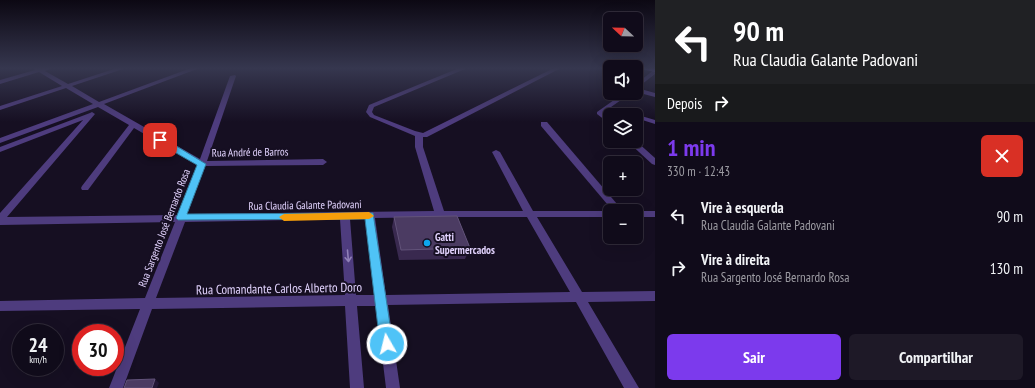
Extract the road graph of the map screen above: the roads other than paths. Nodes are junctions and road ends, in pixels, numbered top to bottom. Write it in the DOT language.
graph roads {
  1 [pos="66,86"];
  2 [pos="145,86"];
  3 [pos="229,86"];
  4 [pos="419,86"];
  5 [pos="521,86"];
  6 [pos="643,91"];
  7 [pos="655,95"];
  8 [pos="618,100"];
  9 [pos="96,104"];
  10 [pos="0,108"];
  11 [pos="606,108"];
  12 [pos="106,109"];
  13 [pos="603,110"];
  14 [pos="92,114"];
  15 [pos="603,116"];
  16 [pos="643,118"];
  17 [pos="655,122"];
  18 [pos="132,124"];
  19 [pos="544,124"];
  20 [pos="419,135"];
  21 [pos="0,141"];
  22 [pos="640,148"];
  23 [pos="0,150"];
  24 [pos="496,152"];
  25 [pos="645,153"];
  26 [pos="655,157"];
  27 [pos="323,162"];
  28 [pos="655,162"];
  29 [pos="202,164"];
  30 [pos="85,188"];
  31 [pos="612,204"];
  32 [pos="440,214"];
  33 [pos="530,214"];
  34 [pos="603,214"];
  35 [pos="643,214"];
  36 [pos="655,214"];
  37 [pos="370,216"];
  38 [pos="344,217"];
  39 [pos="181,218"];
  40 [pos="0,220"];
  41 [pos="655,296"];
  42 [pos="579,298"];
  43 [pos="351,301"];
  44 [pos="381,301"];
  45 [pos="148,303"];
  46 [pos="0,306"];
  47 [pos="116,388"];
  48 [pos="357,388"];
  49 [pos="393,388"];
  50 [pos="632,388"];
  1 -- 9 [label="street, Rua André de Barros"];
  1 -- 10 [label="street"];
  2 -- 9 [label="street"];
  3 -- 29 [label="street, Rua Sargento José Bernardo Rosa"];
  4 -- 20 [label="street"];
  5 -- 20 [label="street"];
  6 -- 7 [label="street"];
  8 -- 11 [label="street"];
  9 -- 12 [label="street, Rua André de Barros"];
  9 -- 21 [label="street"];
  12 -- 14 [label="street"];
  12 -- 18 [label="street, Rua André de Barros"];
  13 -- 15 [label="street"];
  14 -- 23 [label="street"];
  14 -- 40 [label="street"];
  16 -- 17 [label="street"];
  18 -- 29 [label="street, Rua André de Barros"];
  18 -- 30 [label="street"];
  19 -- 31 [label="street"];
  20 -- 32 [label="street"];
  22 -- 25 [label="street"];
  24 -- 33 [label="street"];
  25 -- 26 [label="street"];
  25 -- 28 [label="street"];
  27 -- 29 [label="street, Rua André de Barros"];
  29 -- 39 [label="street, Rua Sargento José Bernardo Rosa"];
  32 -- 33 [label="street, Rua Claudia Galante Padovani"];
  32 -- 37 [label="street, Rua Claudia Galante Padovani"];
  33 -- 34 [label="street, Rua Claudia Galante Padovani"];
  33 -- 42 [label="street"];
  35 -- 36 [label="street"];
  37 -- 38 [label="street, Rua Claudia Galante Padovani"];
  37 -- 44 [label="street"];
  38 -- 39 [label="street, Rua Claudia Galante Padovani"];
  38 -- 43 [label="street, one-way"];
  39 -- 40 [label="street, Rua Claudia Galante Padovani"];
  39 -- 45 [label="street, Rua Sargento José Bernardo Rosa"];
  41 -- 42 [label="street, Rua Comandante Carlos Alberto Doro"];
  42 -- 44 [label="street, Rua Comandante Carlos Alberto Doro"];
  42 -- 50 [label="street"];
  43 -- 44 [label="street, Rua Comandante Carlos Alberto Doro"];
  43 -- 45 [label="street, Rua Comandante Carlos Alberto Doro"];
  43 -- 48 [label="street"];
  44 -- 49 [label="street"];
  45 -- 46 [label="street, Rua Comandante Carlos Alberto Doro"];
  45 -- 47 [label="street, Rua Sargento José Bernardo Rosa"];
}
